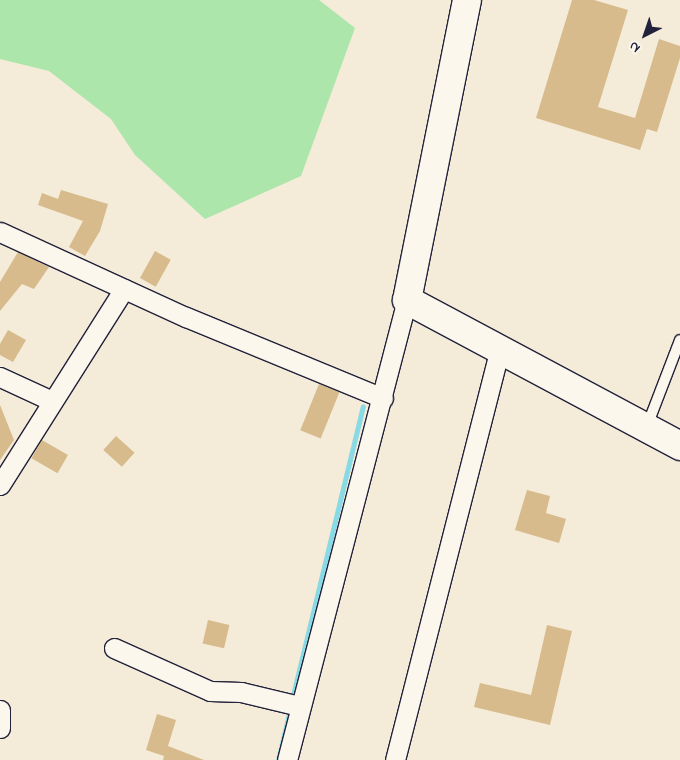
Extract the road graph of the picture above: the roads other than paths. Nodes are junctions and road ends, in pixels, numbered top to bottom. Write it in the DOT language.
graph roads {
  1 [pos="466,0"];
  2 [pos="0,232"];
  3 [pos="124,289"];
  4 [pos="407,300"];
  5 [pos="680,340"];
  6 [pos="500,350"];
  7 [pos="0,377"];
  8 [pos="383,398"];
  9 [pos="52,400"];
  10 [pos="647,427"];
  11 [pos="680,446"];
  12 [pos="0,485"];
  13 [pos="114,648"];
  14 [pos="299,706"];
  15 [pos="0,710"];
  16 [pos="0,728"];
  17 [pos="287,760"];
  18 [pos="395,760"];
  1 -- 4 [label="main road"];
  2 -- 3 [label="street"];
  3 -- 8 [label="street"];
  3 -- 9 [label="street"];
  4 -- 6 [label="main road"];
  4 -- 8 [label="street"];
  5 -- 10 [label="lane"];
  6 -- 10 [label="main road"];
  6 -- 18 [label="street"];
  7 -- 9 [label="street"];
  8 -- 14 [label="street"];
  9 -- 12 [label="street"];
  10 -- 11 [label="main road"];
  13 -- 14 [label="street"];
  14 -- 17 [label="street"];
  15 -- 16 [label="street"];
}
